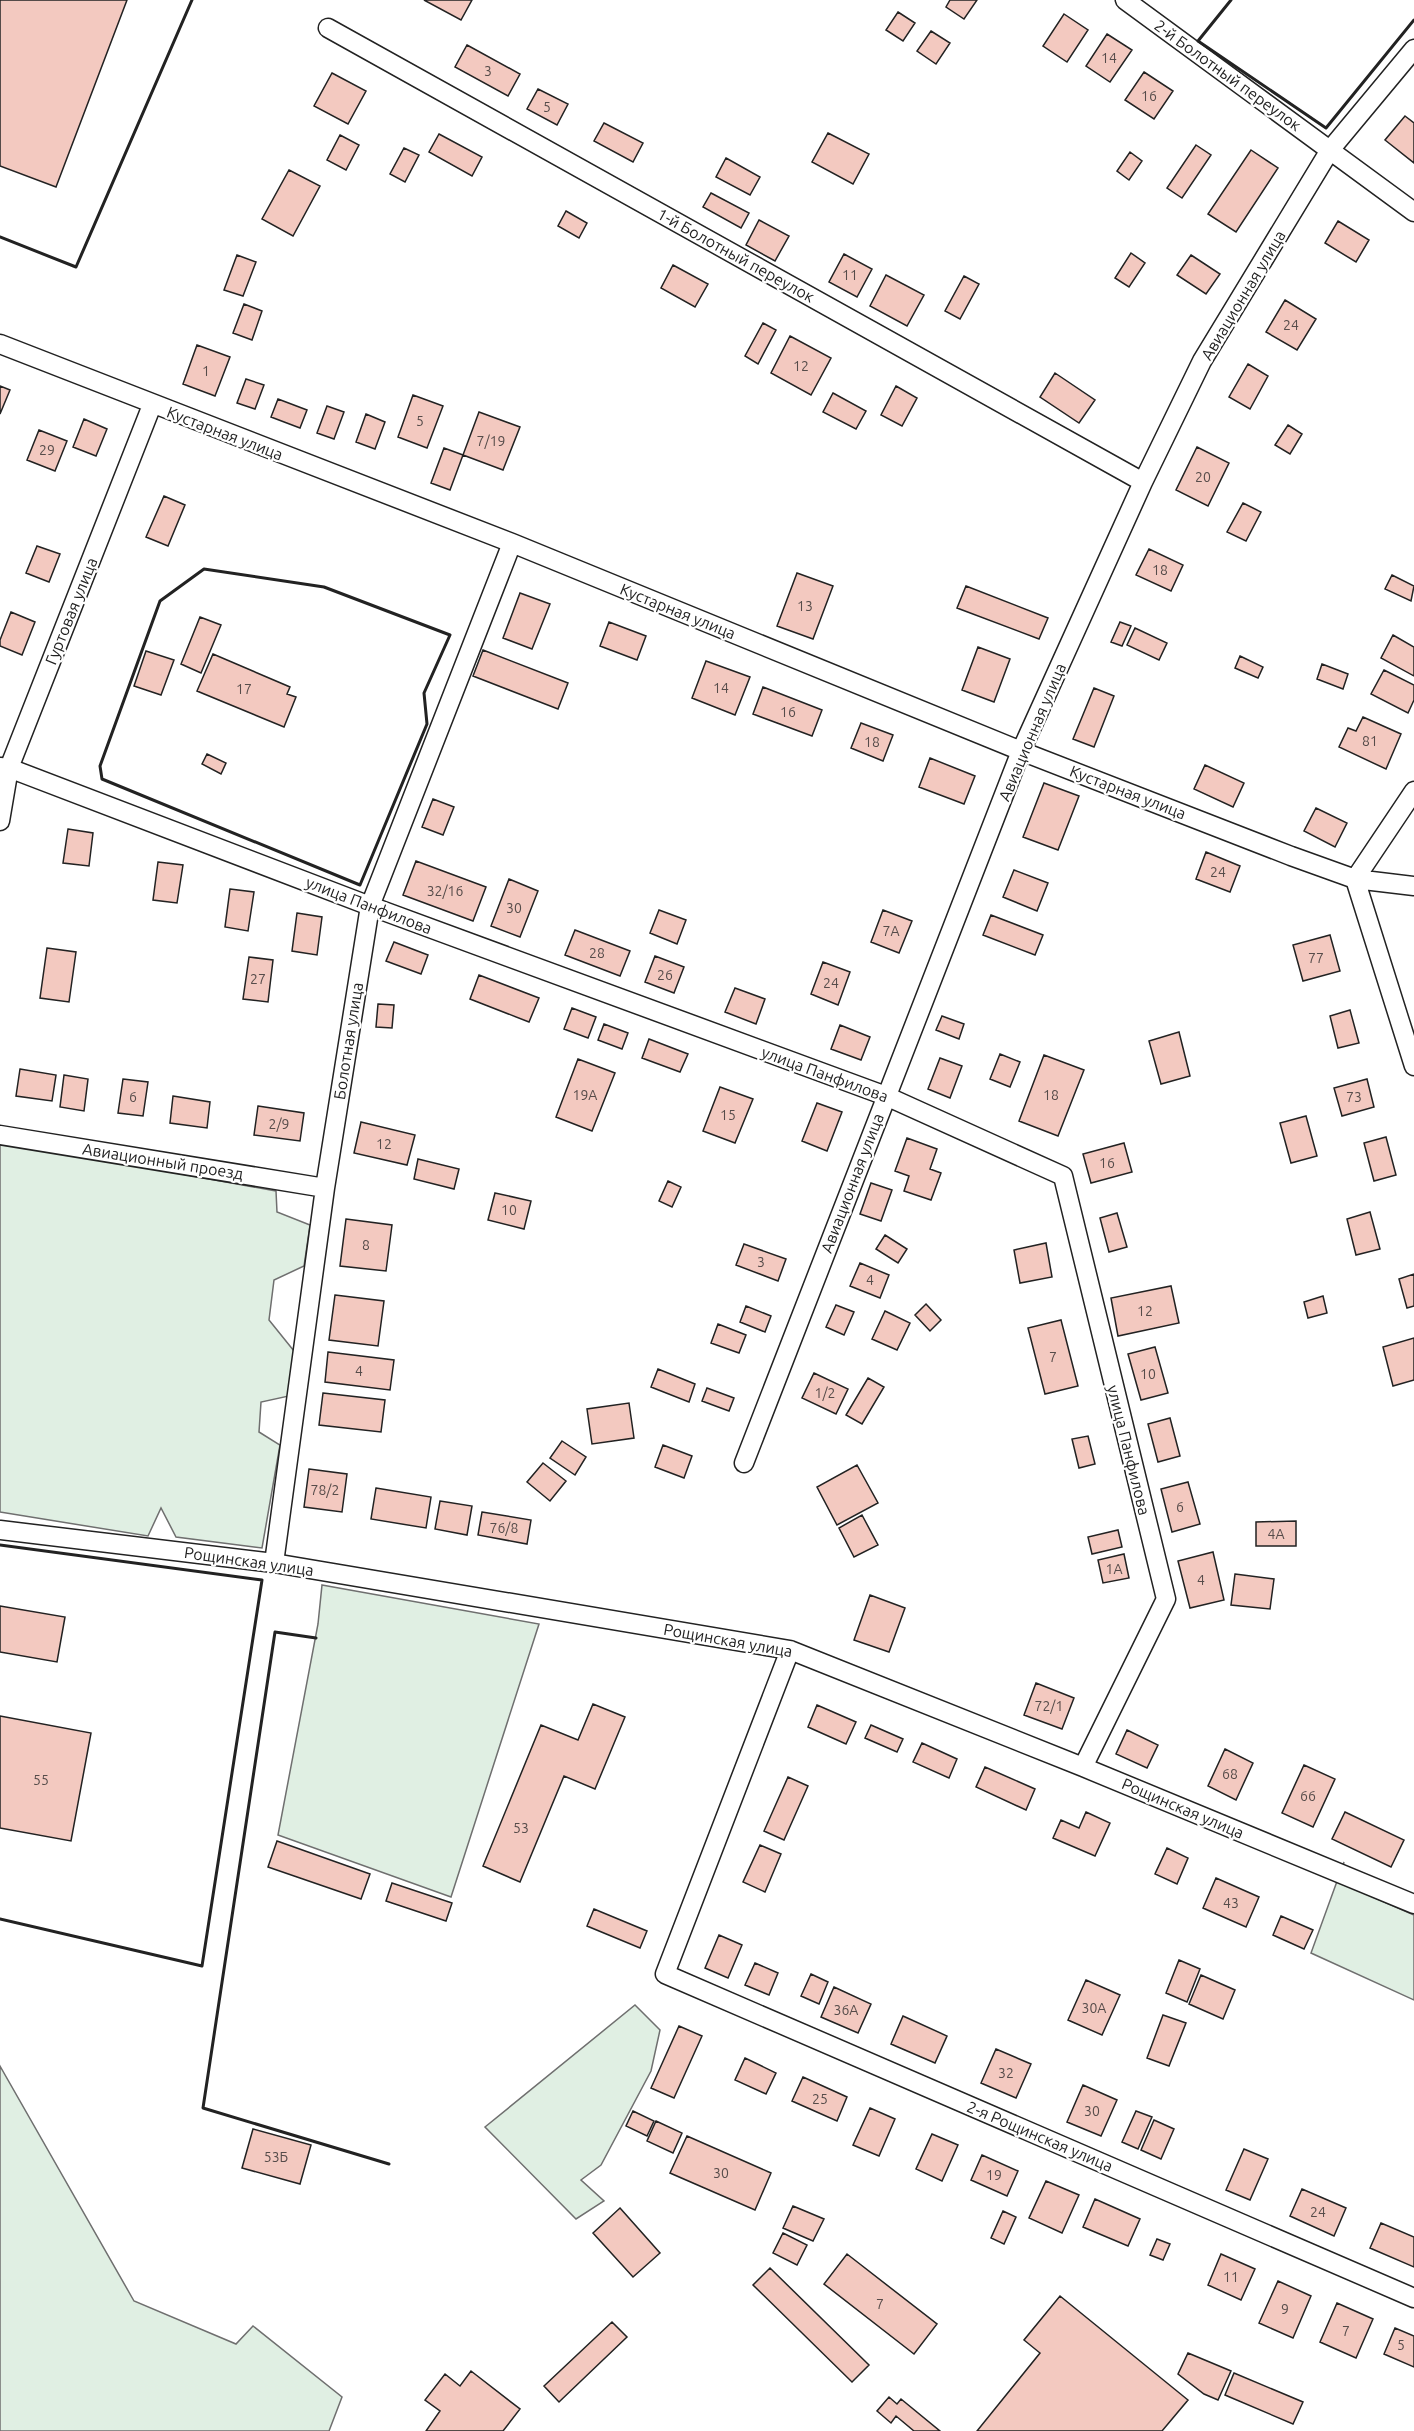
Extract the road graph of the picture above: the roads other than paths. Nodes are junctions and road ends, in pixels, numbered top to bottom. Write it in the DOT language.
graph roads {
  1 [pos="1125,0"];
  2 [pos="328,28"];
  3 [pos="1414,49"];
  4 [pos="1330,150"];
  5 [pos="1414,212"];
  6 [pos="0,344"];
  7 [pos="152,405"];
  8 [pos="1143,482"];
  9 [pos="512,543"];
  10 [pos="1021,751"];
  11 [pos="4,767"];
  12 [pos="1414,790"];
  13 [pos="0,821"];
  14 [pos="1355,879"];
  15 [pos="1414,886"];
  16 [pos="370,906"];
  17 [pos="1414,1066"];
  18 [pos="886,1096"];
  19 [pos="0,1135"];
  20 [pos="325,1188"];
  21 [pos="744,1463"];
  22 [pos="0,1530"];
  23 [pos="274,1563"];
  24 [pos="790,1650"];
  25 [pos="1083,1767"];
  26 [pos="1414,1904"];
  27 [pos="1414,2298"];
  1 -- 4 [label="street, 2-й Болотный переулок"];
  2 -- 8 [label="street, 1-й Болотный переулок"];
  3 -- 4 [label="street, Авиационная улица"];
  4 -- 5 [label="street, 2-й Болотный переулок"];
  4 -- 8 [label="street, Авиационная улица"];
  6 -- 7 [label="street, Кустарная улица"];
  7 -- 9 [label="street, Кустарная улица"];
  7 -- 11 [label="street, Гуртовая улица"];
  8 -- 10 [label="street, Авиационная улица"];
  9 -- 10 [label="street, Кустарная улица"];
  9 -- 16 [label="street, Болотная улица"];
  10 -- 14 [label="street, Кустарная улица"];
  10 -- 18 [label="street, Авиационная улица"];
  11 -- 13 [label="street, Гуртовая улица"];
  11 -- 16 [label="street, улица Панфилова"];
  12 -- 14 [label="street"];
  14 -- 15 [label="street, Кустарная улица"];
  14 -- 17 [label="street"];
  16 -- 18 [label="street, улица Панфилова"];
  16 -- 20 [label="street, Болотная улица"];
  18 -- 21 [label="street, Авиационная улица"];
  18 -- 25 [label="street, улица Панфилова"];
  19 -- 20 [label="street, Авиационный проезд"];
  20 -- 23 [label="street, Болотная улица"];
  22 -- 23 [label="street, Рощинская улица"];
  23 -- 24 [label="street, Рощинская улица"];
  24 -- 25 [label="street, Рощинская улица"];
  24 -- 27 [label="street, 2-я Рощинская улица"];
  25 -- 26 [label="street, Рощинская улица"];
}
